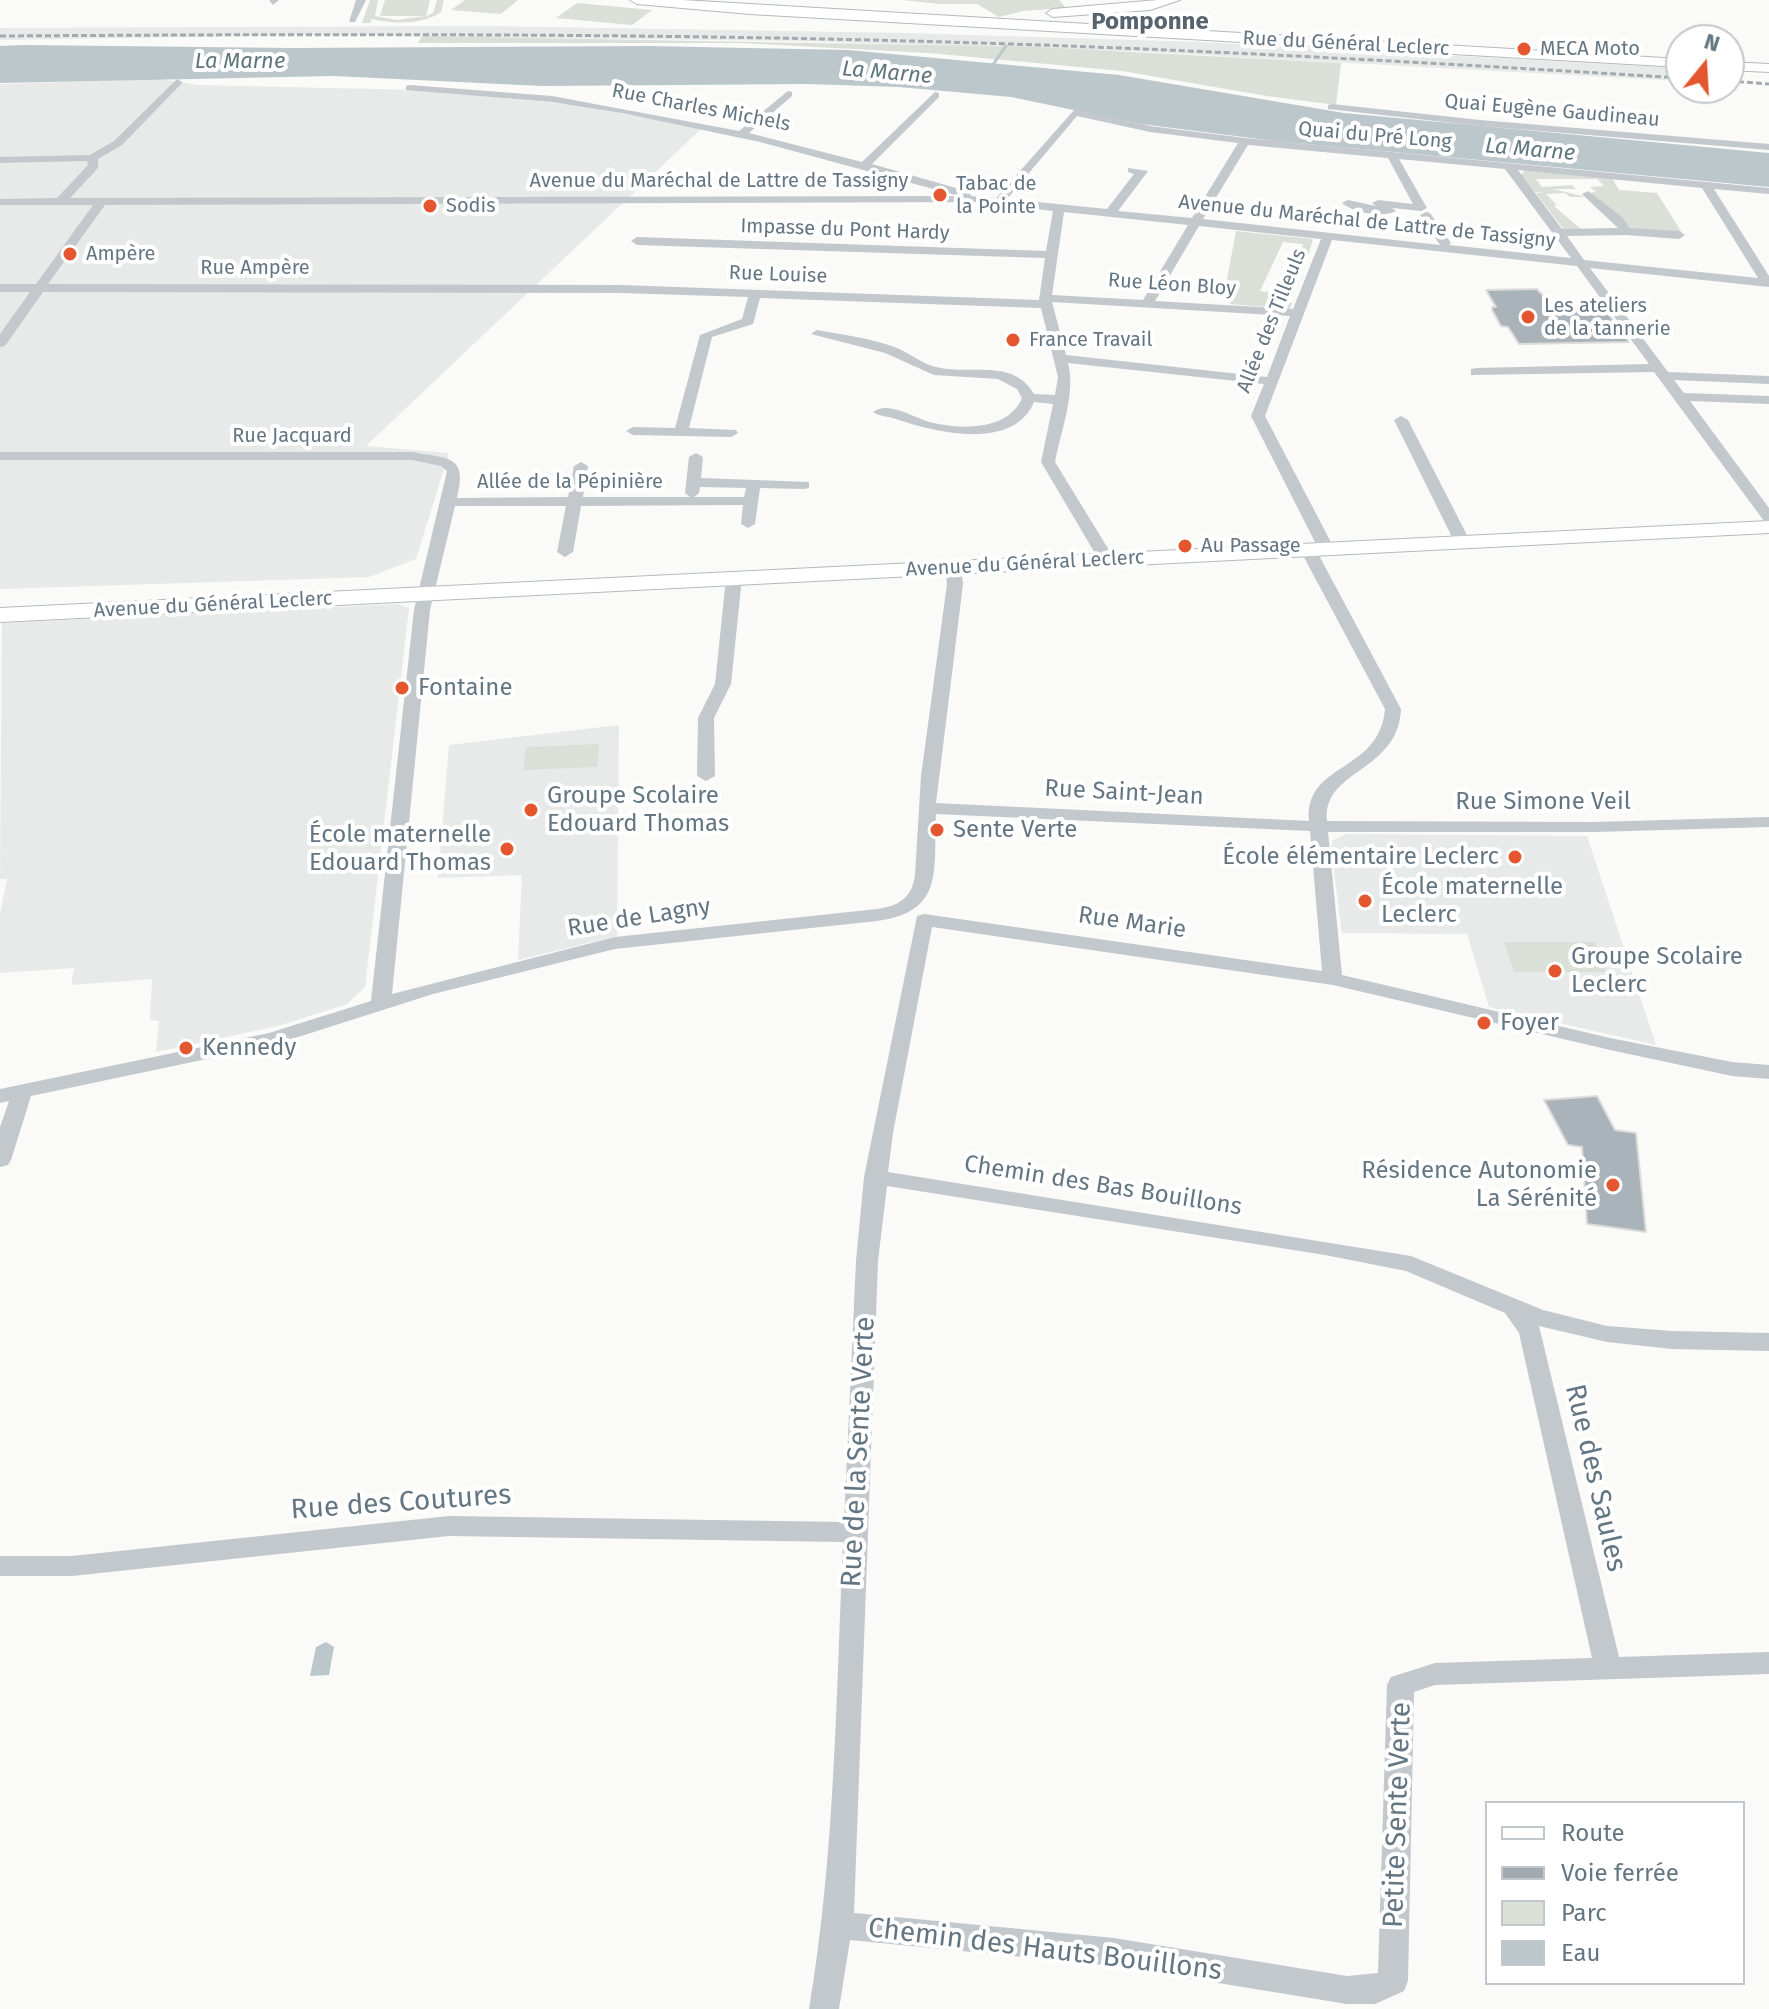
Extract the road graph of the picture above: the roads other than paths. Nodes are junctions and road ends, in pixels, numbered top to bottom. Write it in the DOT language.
graph roads {
  1 [pos="361,0"];
  2 [pos="637,0"];
  3 [pos="1173,0"];
  4 [pos="352,20"];
  5 [pos="1011,25"];
  6 [pos="1665,62"];
  7 [pos="1745,67"];
  8 [pos="1769,68"];
  9 [pos="177,82"];
  10 [pos="410,88"];
  11 [pos="788,94"];
  12 [pos="935,95"];
  13 [pos="1332,107"];
  14 [pos="740,135"];
  15 [pos="1245,141"];
  16 [pos="1769,147"];
  17 [pos="1392,156"];
  18 [pos="92,158"];
  19 [pos="0,160"];
  20 [pos="865,165"];
  21 [pos="1508,165"];
  22 [pos="1132,170"];
  23 [pos="1706,185"];
  24 [pos="1769,191"];
  25 [pos="1588,194"];
  26 [pos="977,199"];
  27 [pos="0,202"];
  28 [pos="60,202"];
  29 [pos="101,202"];
  30 [pos="998,202"];
  31 [pos="1348,203"];
  32 [pos="1378,203"];
  33 [pos="1059,209"];
  34 [pos="1424,212"];
  35 [pos="1109,215"];
  36 [pos="1195,224"];
  37 [pos="1626,231"];
  38 [pos="1559,233"];
  39 [pos="1679,235"];
  40 [pos="1327,238"];
  41 [pos="637,241"];
  42 [pos="1445,243"];
  43 [pos="1052,255"];
  44 [pos="1583,265"];
  45 [pos="1768,283"];
  46 [pos="0,288"];
  47 [pos="39,288"];
  48 [pos="510,288"];
  49 [pos="755,294"];
  50 [pos="1045,301"];
  51 [pos="1147,303"];
  52 [pos="1297,313"];
  53 [pos="817,334"];
  54 [pos="0,343"];
  55 [pos="1061,358"];
  56 [pos="1476,372"];
  57 [pos="1662,372"];
  58 [pos="1769,380"];
  59 [pos="1269,381"];
  60 [pos="1680,397"];
  61 [pos="1029,398"];
  62 [pos="1062,400"];
  63 [pos="1769,400"];
  64 [pos="880,412"];
  65 [pos="1401,420"];
  66 [pos="633,431"];
  67 [pos="681,432"];
  68 [pos="731,433"];
  69 [pos="0,456"];
  70 [pos="696,457"];
  71 [pos="581,466"];
  72 [pos="693,482"];
  73 [pos="753,484"];
  74 [pos="804,485"];
  75 [pos="575,501"];
  76 [pos="691,501"];
  77 [pos="751,501"];
  78 [pos="449,502"];
  79 [pos="1769,518"];
  80 [pos="748,524"];
  81 [pos="1769,527"];
  82 [pos="1462,541"];
  83 [pos="1317,548"];
  84 [pos="565,552"];
  85 [pos="1107,560"];
  86 [pos="953,568"];
  87 [pos="734,578"];
  88 [pos="425,593"];
  89 [pos="0,605"];
  90 [pos="0,615"];
  91 [pos="706,776"];
  92 [pos="929,808"];
  93 [pos="1769,822"];
  94 [pos="1317,824"];
  95 [pos="916,914"];
  96 [pos="1333,979"];
  97 [pos="381,1004"];
  98 [pos="1769,1072"];
  99 [pos="22,1092"];
  100 [pos="0,1096"];
  101 [pos="0,1160"];
  102 [pos="875,1177"];
  103 [pos="1513,1307"];
  104 [pos="1769,1342"];
  105 [pos="855,1532"];
  106 [pos="0,1566"];
  107 [pos="1769,1663"];
  108 [pos="1608,1668"];
  109 [pos="838,1925"];
  110 [pos="1393,1981"];
  111 [pos="824,2009"];
  1 -- 4 [label="street"];
  2 -- 5 [label="main road, Rue du Général Leclerc"];
  3 -- 5 [label="main road"];
  5 -- 6 [label="main road, Rue du Général Leclerc"];
  7 -- 8 [label="main road"];
  9 -- 18 [label="street"];
  10 -- 14 [label="street, Rue Charles Michels"];
  11 -- 14 [label="street"];
  12 -- 20 [label="street"];
  13 -- 16 [label="street, Quai Eugène Gaudineau"];
  14 -- 20 [label="street, Rue Charles Michels"];
  15 -- 17 [label="street, Quai du Pré Long"];
  15 -- 30 [label="street, Quai du Pré Long"];
  15 -- 36 [label="street"];
  17 -- 21 [label="street, Quai du Pré Long"];
  17 -- 34 [label="street"];
  18 -- 19 [label="street"];
  18 -- 28 [label="street"];
  20 -- 26 [label="street, Rue Charles Michels"];
  21 -- 23 [label="street, Quai du Pré Long"];
  21 -- 38 [label="street"];
  22 -- 35 [label="street"];
  23 -- 24 [label="street, Quai du Pré Long"];
  23 -- 45 [label="street"];
  25 -- 37 [label="street"];
  26 -- 29 [label="street, Avenue du Maréchal de Lattre de Tassigny"];
  26 -- 30 [label="street, Avenue du Maréchal de Lattre de Tassigny"];
  27 -- 28 [label="street, Avenue du Maréchal de Lattre de Tassigny"];
  28 -- 29 [label="street, Avenue du Maréchal de Lattre de Tassigny"];
  29 -- 47 [label="street"];
  30 -- 33 [label="street, Avenue du Maréchal de Lattre de Tassigny"];
  31 -- 34 [label="street"];
  32 -- 34 [label="street"];
  33 -- 35 [label="street, Avenue du Maréchal de Lattre de Tassigny"];
  33 -- 43 [label="street"];
  34 -- 42 [label="street"];
  35 -- 36 [label="street, Avenue du Maréchal de Lattre de Tassigny"];
  36 -- 40 [label="street, Avenue du Maréchal de Lattre de Tassigny"];
  36 -- 51 [label="street"];
  37 -- 38 [label="street"];
  37 -- 39 [label="street"];
  38 -- 44 [label="street"];
  40 -- 44 [label="street, Avenue du Maréchal de Lattre de Tassigny"];
  40 -- 52 [label="street, Allée des Tilleuls"];
  41 -- 43 [label="street, Impasse du Pont Hardy"];
  43 -- 50 [label="street"];
  44 -- 45 [label="street, Avenue du Maréchal de Lattre de Tassigny"];
  44 -- 57 [label="street"];
  46 -- 47 [label="street, Rue Ampère"];
  47 -- 48 [label="street, Rue Ampère"];
  47 -- 54 [label="street"];
  48 -- 49 [label="street, Rue Louise"];
  49 -- 50 [label="street, Rue Louise"];
  49 -- 67 [label="street"];
  50 -- 51 [label="street, Rue Léon Bloy"];
  50 -- 55 [label="street"];
  51 -- 52 [label="street, Rue Léon Bloy"];
  52 -- 59 [label="street, Allée des Tilleuls"];
  53 -- 61 [label="street"];
  55 -- 59 [label="street"];
  55 -- 62 [label="street"];
  56 -- 57 [label="street"];
  57 -- 58 [label="street"];
  57 -- 60 [label="street"];
  59 -- 83 [label="street, Allée des Tilleuls"];
  60 -- 63 [label="street"];
  60 -- 79 [label="street"];
  61 -- 62 [label="street"];
  61 -- 64 [label="street"];
  62 -- 85 [label="street"];
  65 -- 82 [label="street"];
  66 -- 67 [label="street"];
  67 -- 68 [label="street"];
  69 -- 78 [label="street, Rue Jacquard"];
  70 -- 72 [label="street, Allée de la Pépinière"];
  71 -- 75 [label="street"];
  72 -- 73 [label="street, Allée de la Pépinière"];
  72 -- 76 [label="street, Allée de la Pépinière"];
  73 -- 74 [label="street, Allée de la Pépinière"];
  73 -- 77 [label="street"];
  75 -- 76 [label="street, Allée de la Pépinière"];
  75 -- 78 [label="street, Allée de la Pépinière"];
  75 -- 84 [label="street"];
  76 -- 77 [label="street, Allée de la Pépinière"];
  77 -- 80 [label="street"];
  78 -- 88 [label="street, Rue Jacquard"];
  81 -- 82 [label="main road, Avenue du Général Leclerc"];
  82 -- 83 [label="main road, Avenue du Général Leclerc"];
  83 -- 85 [label="main road, Avenue du Général Leclerc"];
  83 -- 94 [label="street, Allée des Tilleuls"];
  85 -- 86 [label="main road, Avenue du Général Leclerc"];
  86 -- 87 [label="main road, Avenue du Général Leclerc"];
  86 -- 92 [label="street"];
  87 -- 88 [label="main road, Avenue du Général Leclerc"];
  87 -- 91 [label="street"];
  88 -- 89 [label="main road, Avenue du Général Leclerc"];
  88 -- 90 [label="main road, Avenue du Général Leclerc"];
  88 -- 97 [label="street, Rue Jacquard"];
  92 -- 94 [label="street, Rue Saint-Jean"];
  92 -- 95 [label="street"];
  93 -- 94 [label="street, Rue Simone Veil"];
  94 -- 96 [label="street"];
  95 -- 96 [label="street, Rue Marie"];
  95 -- 97 [label="street, Rue de Lagny"];
  95 -- 102 [label="street, Rue de la Sente Verte"];
  96 -- 98 [label="street, Rue Marie"];
  97 -- 99 [label="street, Rue de Lagny"];
  99 -- 100 [label="street, Rue de Lagny"];
  99 -- 101 [label="street"];
  102 -- 103 [label="street, Chemin des Bas Bouillons"];
  102 -- 105 [label="street, Rue de la Sente Verte"];
  103 -- 104 [label="street, Chemin des Bas Bouillons"];
  103 -- 108 [label="street, Rue des Saules"];
  105 -- 106 [label="street, Rue des Coutures"];
  105 -- 109 [label="street, Rue de la Sente Verte"];
  107 -- 108 [label="street"];
  108 -- 110 [label="street, Petite Sente Verte"];
  109 -- 110 [label="street, Chemin des Hauts Bouillons"];
  109 -- 111 [label="street, Rue de la Sente Verte"];
}
